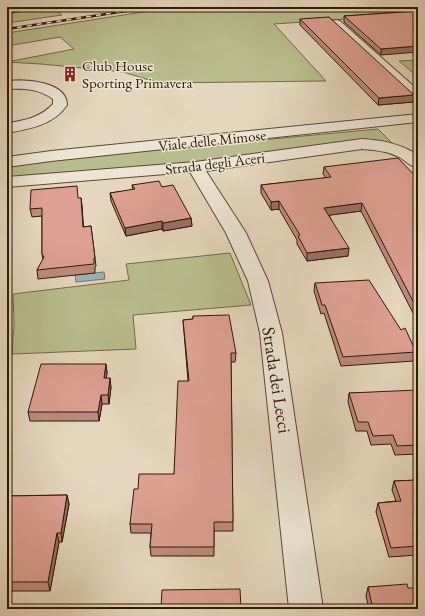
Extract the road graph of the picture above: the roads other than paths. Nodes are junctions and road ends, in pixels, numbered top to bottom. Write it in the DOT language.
graph roads {
  1 [pos="336,23"];
  2 [pos="7,85"];
  3 [pos="418,97"];
  4 [pos="418,118"];
  5 [pos="7,128"];
  6 [pos="7,162"];
  7 [pos="418,163"];
  8 [pos="195,167"];
  9 [pos="7,182"];
  10 [pos="306,609"];
  1 -- 3 [label="street"];
  2 -- 5 [label="street"];
  4 -- 6 [label="street, Viale delle Mimose"];
  7 -- 8 [label="street, Strada degli Aceri"];
  8 -- 9 [label="street, Strada degli Aceri"];
  8 -- 10 [label="street, Strada dei Lecci"];
}
